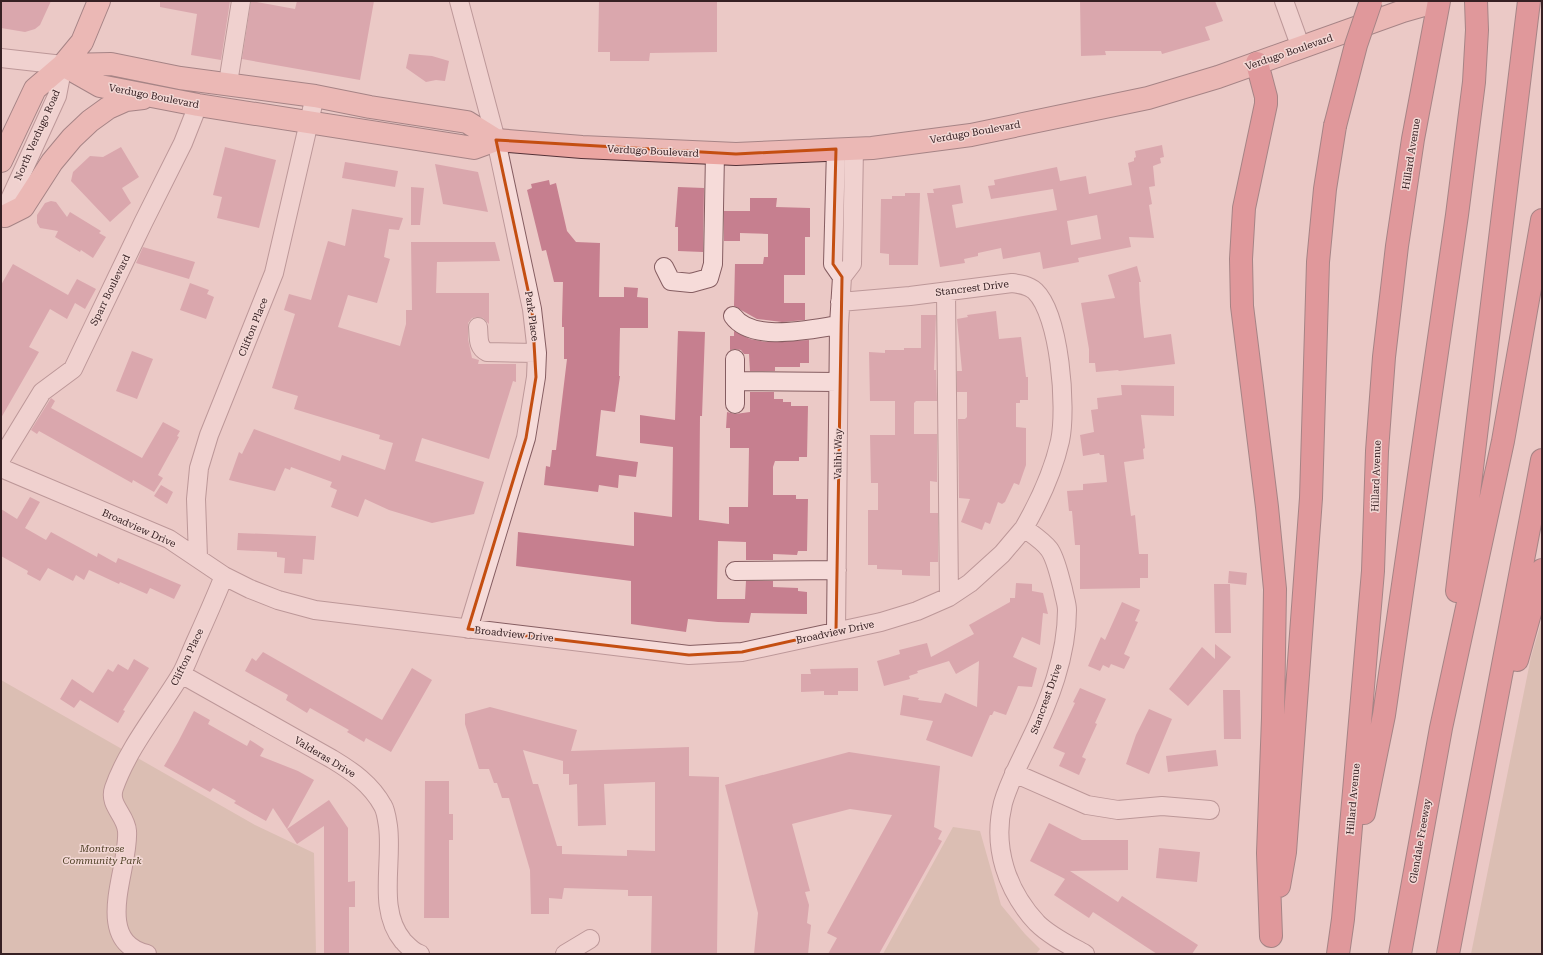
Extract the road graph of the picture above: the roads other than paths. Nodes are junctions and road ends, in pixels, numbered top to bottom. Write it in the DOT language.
graph roads {
  1 [pos="99,1"];
  2 [pos="241,1"];
  3 [pos="459,1"];
  4 [pos="1284,1"];
  5 [pos="1371,1"];
  6 [pos="1438,1"];
  7 [pos="1476,1"];
  8 [pos="1529,1"];
  9 [pos="1301,48"];
  10 [pos="1,58"];
  11 [pos="1257,63"];
  12 [pos="63,65"];
  13 [pos="228,83"];
  14 [pos="154,96"];
  15 [pos="316,96"];
  16 [pos="198,105"];
  17 [pos="310,123"];
  18 [pos="496,140"];
  19 [pos="845,148"];
  20 [pos="715,153"];
  21 [pos="1,161"];
  22 [pos="2,218"];
  23 [pos="1542,220"];
  24 [pos="664,267"];
  25 [pos="946,292"];
  26 [pos="840,302"];
  27 [pos="733,316"];
  28 [pos="839,325"];
  29 [pos="478,327"];
  30 [pos="537,353"];
  31 [pos="735,359"];
  32 [pos="735,381"];
  33 [pos="838,382"];
  34 [pos="735,404"];
  35 [pos="1,459"];
  36 [pos="1542,460"];
  37 [pos="1,468"];
  38 [pos="1024,528"];
  39 [pos="198,557"];
  40 [pos="837,570"];
  41 [pos="1542,570"];
  42 [pos="735,572"];
  43 [pos="224,576"];
  44 [pos="950,597"];
  45 [pos="468,629"];
  46 [pos="836,631"];
  47 [pos="181,674"];
  48 [pos="1441,728"];
  49 [pos="1014,773"];
  50 [pos="1482,776"];
  51 [pos="1210,810"];
  52 [pos="1343,919"];
  53 [pos="590,939"];
  54 [pos="1270,945"];
  55 [pos="147,954"];
  56 [pos="420,954"];
  57 [pos="565,954"];
  58 [pos="1085,954"];
  59 [pos="1338,954"];
  60 [pos="1400,954"];
  61 [pos="1448,954"];
  1 -- 12 [label="main road"];
  2 -- 13 [label="street"];
  3 -- 18 [label="street, Park Place"];
  4 -- 9 [label="street"];
  5 -- 54 [label="highway, bridge"];
  6 -- 9 [label="main road, Verdugo Boulevard"];
  6 -- 52 [label="highway, Hillard Avenue"];
  7 -- 52 [label="highway"];
  8 -- 48 [label="highway"];
  9 -- 11 [label="main road, Verdugo Boulevard"];
  10 -- 12 [label="street"];
  11 -- 19 [label="main road, Verdugo Boulevard"];
  11 -- 54 [label="highway"];
  12 -- 13 [label="main road, Verdugo Boulevard"];
  12 -- 14 [label="main road, Verdugo Boulevard"];
  12 -- 21 [label="main road, North Verdugo Road"];
  12 -- 22 [label="street, North Verdugo Road"];
  13 -- 15 [label="main road, Verdugo Boulevard"];
  14 -- 16 [label="main road, Verdugo Boulevard"];
  14 -- 22 [label="main road"];
  15 -- 17 [label="street, Clifton Place"];
  15 -- 18 [label="main road, Verdugo Boulevard"];
  16 -- 17 [label="main road, Verdugo Boulevard"];
  16 -- 35 [label="street, Sparr Boulevard"];
  17 -- 18 [label="main road, Verdugo Boulevard"];
  17 -- 39 [label="street, Clifton Place"];
  18 -- 20 [label="main road, Verdugo Boulevard"];
  18 -- 30 [label="street, Park Place"];
  19 -- 20 [label="main road, Verdugo Boulevard"];
  19 -- 26 [label="street, Valihi Way"];
  20 -- 24 [label="street"];
  23 -- 48 [label="highway"];
  25 -- 26 [label="street, Stancrest Drive"];
  25 -- 38 [label="street, Stancrest Drive"];
  25 -- 44 [label="street"];
  26 -- 28 [label="street, Valihi Way"];
  27 -- 28 [label="street"];
  28 -- 33 [label="street, Valihi Way"];
  29 -- 30 [label="street"];
  30 -- 45 [label="street, Park Place"];
  31 -- 32 [label="street"];
  32 -- 33 [label="street"];
  32 -- 34 [label="street"];
  33 -- 40 [label="street, Valihi Way"];
  36 -- 50 [label="highway"];
  37 -- 39 [label="street, Broadview Drive"];
  38 -- 44 [label="street, Broadview Drive"];
  38 -- 49 [label="street, Stancrest Drive"];
  39 -- 43 [label="street, Broadview Drive"];
  40 -- 42 [label="street"];
  40 -- 46 [label="street, Valihi Way"];
  41 -- 50 [label="highway"];
  43 -- 45 [label="street, Broadview Drive"];
  43 -- 47 [label="street, Clifton Place"];
  44 -- 46 [label="street, Broadview Drive"];
  45 -- 46 [label="street, Broadview Drive"];
  47 -- 55 [label="street, Clifton Place"];
  47 -- 56 [label="street, Valderas Drive"];
  48 -- 60 [label="highway, Glendale Freeway"];
  49 -- 51 [label="street"];
  49 -- 58 [label="street, Stancrest Drive"];
  50 -- 61 [label="highway"];
  52 -- 59 [label="highway, Hillard Avenue"];
  53 -- 57 [label="street"];
}
